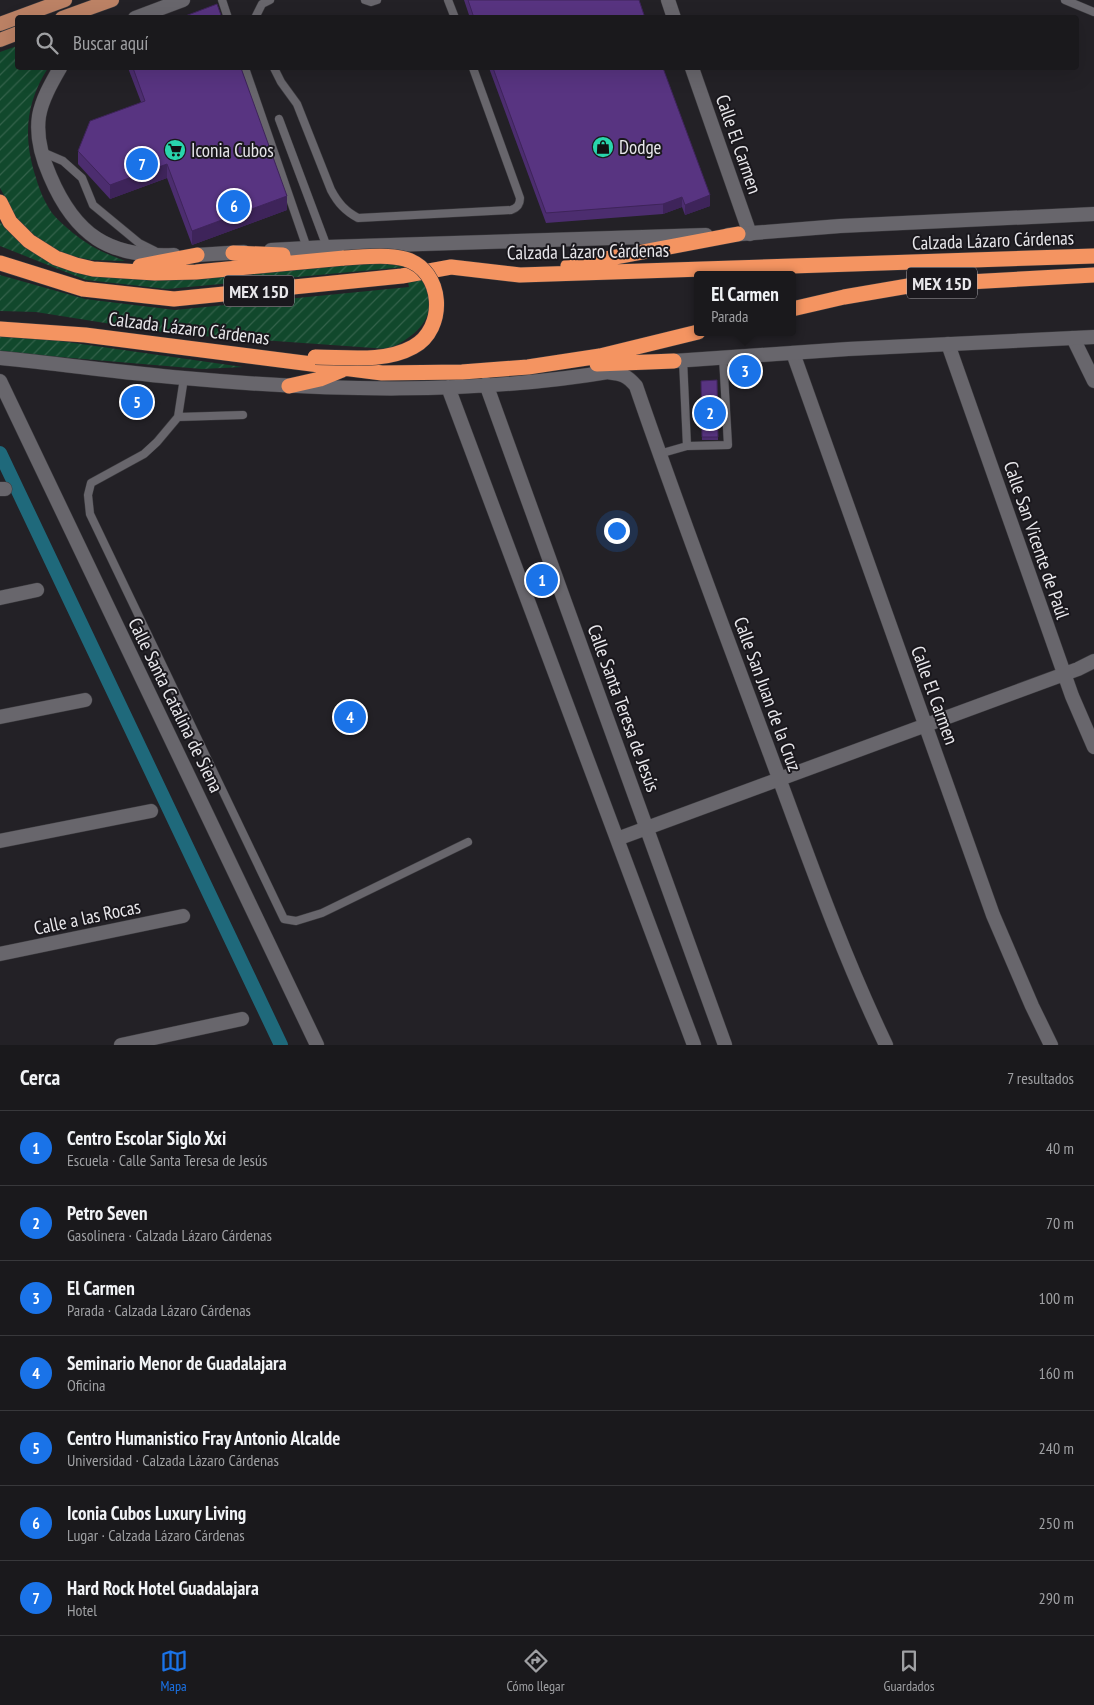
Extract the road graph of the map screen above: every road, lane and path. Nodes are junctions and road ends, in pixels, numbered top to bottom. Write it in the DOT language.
graph roads {
  1 [pos="65,0"];
  2 [pos="112,0"];
  3 [pos="183,0"];
  4 [pos="222,0"];
  5 [pos="270,0"];
  6 [pos="365,0"];
  7 [pos="377,0"];
  8 [pos="448,0"];
  9 [pos="668,0"];
  10 [pos="1064,0"];
  11 [pos="1094,12"];
  12 [pos="24,15"];
  13 [pos="70,15"];
  14 [pos="143,15"];
  15 [pos="227,15"];
  16 [pos="256,15"];
  17 [pos="454,15"];
  18 [pos="673,15"];
  19 [pos="15,18"];
  20 [pos="0,24"];
  21 [pos="15,34"];
  22 [pos="0,40"];
  23 [pos="59,70"];
  24 [pos="246,70"];
  25 [pos="275,70"];
  26 [pos="474,70"];
  27 [pos="693,70"];
  28 [pos="279,120"];
  29 [pos="42,152"];
  30 [pos="0,202"];
  31 [pos="1094,214"];
  32 [pos="744,234"];
  33 [pos="327,247"];
  34 [pos="307,248"];
  35 [pos="233,253"];
  36 [pos="197,255"];
  37 [pos="166,256"];
  38 [pos="1094,256"];
  39 [pos="344,258"];
  40 [pos="0,263"];
  41 [pos="93,269"];
  42 [pos="520,275"];
  43 [pos="1094,275"];
  44 [pos="796,309"];
  45 [pos="0,329"];
  46 [pos="694,333"];
  47 [pos="1094,337"];
  48 [pos="1073,338"];
  49 [pos="948,344"];
  50 [pos="793,353"];
  51 [pos="252,356"];
  52 [pos="723,357"];
  53 [pos="0,358"];
  54 [pos="678,360"];
  55 [pos="528,367"];
  56 [pos="345,369"];
  57 [pos="606,372"];
  58 [pos="184,378"];
  59 [pos="0,381"];
  60 [pos="1094,381"];
  61 [pos="486,384"];
  62 [pos="289,386"];
  63 [pos="448,388"];
  64 [pos="243,415"];
  65 [pos="178,417"];
  66 [pos="687,446"];
  67 [pos="659,454"];
  68 [pos="37,590"];
  69 [pos="0,598"];
  70 [pos="1094,661"];
  71 [pos="1064,674"];
  72 [pos="85,700"];
  73 [pos="0,717"];
  74 [pos="926,725"];
  75 [pos="1094,747"];
  76 [pos="779,779"];
  77 [pos="151,810"];
  78 [pos="648,827"];
  79 [pos="617,839"];
  80 [pos="0,841"];
  81 [pos="468,842"];
  82 [pos="182,916"];
  83 [pos="0,954"];
  84 [pos="242,1019"];
  85 [pos="121,1045"];
  86 [pos="317,1045"];
  87 [pos="694,1045"];
  88 [pos="725,1045"];
  89 [pos="886,1045"];
  90 [pos="1051,1045"];
  1 -- 12 [label="main road"];
  2 -- 13 [label="main road"];
  3 -- 14 [label="street"];
  4 -- 15 [label="lane"];
  5 -- 16 [label="lane"];
  6 -- 7 [label="lane"];
  8 -- 17 [label="lane"];
  9 -- 18 [label="street"];
  10 -- 11 [label="lane"];
  19 -- 20 [label="main road"];
  21 -- 22 [label="main road"];
  23 -- 29 [label="street, Calzada Lázaro Cárdenas"];
  24 -- 34 [label="lane"];
  25 -- 26 [label="lane"];
  27 -- 32 [label="street, Calle El Carmen"];
  28 -- 33 [label="lane"];
  29 -- 37 [label="lane"];
  29 -- 37 [label="street, Calzada Lázaro Cárdenas"];
  30 -- 41 [label="highway"];
  31 -- 32 [label="street, Calzada Lázaro Cárdenas"];
  32 -- 33 [label="street, Calzada Lázaro Cárdenas"];
  32 -- 42 [label="highway"];
  33 -- 34 [label="street, Calzada Lázaro Cárdenas"];
  34 -- 35 [label="street, Calzada Lázaro Cárdenas"];
  35 -- 36 [label="street, Calzada Lázaro Cárdenas"];
  35 -- 39 [label="highway"];
  36 -- 37 [label="street, Calzada Lázaro Cárdenas"];
  36 -- 41 [label="highway"];
  38 -- 42 [label="highway, Calzada Lázaro Cárdenas / MEX 15D"];
  39 -- 41 [label="highway"];
  39 -- 51 [label="highway, bridge"];
  40 -- 42 [label="highway, Calzada Lázaro Cárdenas / MEX 15D"];
  43 -- 44 [label="highway, Calzada Lázaro Cárdenas / MEX 15D"];
  45 -- 51 [label="highway, Calzada Lázaro Cárdenas"];
  46 -- 55 [label="highway, Calzada Lázaro Cárdenas"];
  47 -- 48 [label="street"];
  48 -- 49 [label="street"];
  48 -- 60 [label="street"];
  49 -- 50 [label="street"];
  49 -- 71 [label="street, Calle San Vicente de Paúl"];
  50 -- 52 [label="street"];
  50 -- 74 [label="street, Calle El Carmen"];
  51 -- 56 [label="highway, Calzada Lázaro Cárdenas"];
  52 -- 54 [label="street"];
  52 -- 66 [label="lane"];
  53 -- 58 [label="street"];
  54 -- 55 [label="highway"];
  54 -- 57 [label="street"];
  54 -- 66 [label="lane"];
  55 -- 56 [label="highway, Calzada Lázaro Cárdenas"];
  56 -- 62 [label="highway"];
  57 -- 61 [label="street"];
  57 -- 67 [label="street, Calle San Juan de la Cruz"];
  58 -- 62 [label="street"];
  58 -- 65 [label="lane"];
  59 -- 86 [label="street, Calle Santa Catalina de Siena"];
  61 -- 63 [label="street"];
  61 -- 78 [label="street, Calle Santa Teresa de Jesús"];
  62 -- 63 [label="street"];
  63 -- 79 [label="street"];
  64 -- 65 [label="lane"];
  65 -- 81 [label="lane"];
  66 -- 67 [label="lane"];
  67 -- 76 [label="street, Calle San Juan de la Cruz"];
  68 -- 69 [label="street"];
  70 -- 71 [label="street"];
  71 -- 74 [label="street"];
  71 -- 75 [label="street, Calle San Vicente de Paúl"];
  72 -- 73 [label="street"];
  74 -- 76 [label="street"];
  74 -- 90 [label="street, Calle El Carmen"];
  76 -- 78 [label="street"];
  76 -- 89 [label="street, Calle San Juan de la Cruz"];
  77 -- 80 [label="street"];
  78 -- 79 [label="street"];
  78 -- 88 [label="street, Calle Santa Teresa de Jesús"];
  79 -- 87 [label="street"];
  82 -- 83 [label="street, Calle a las Rocas"];
  84 -- 85 [label="street"];
}
